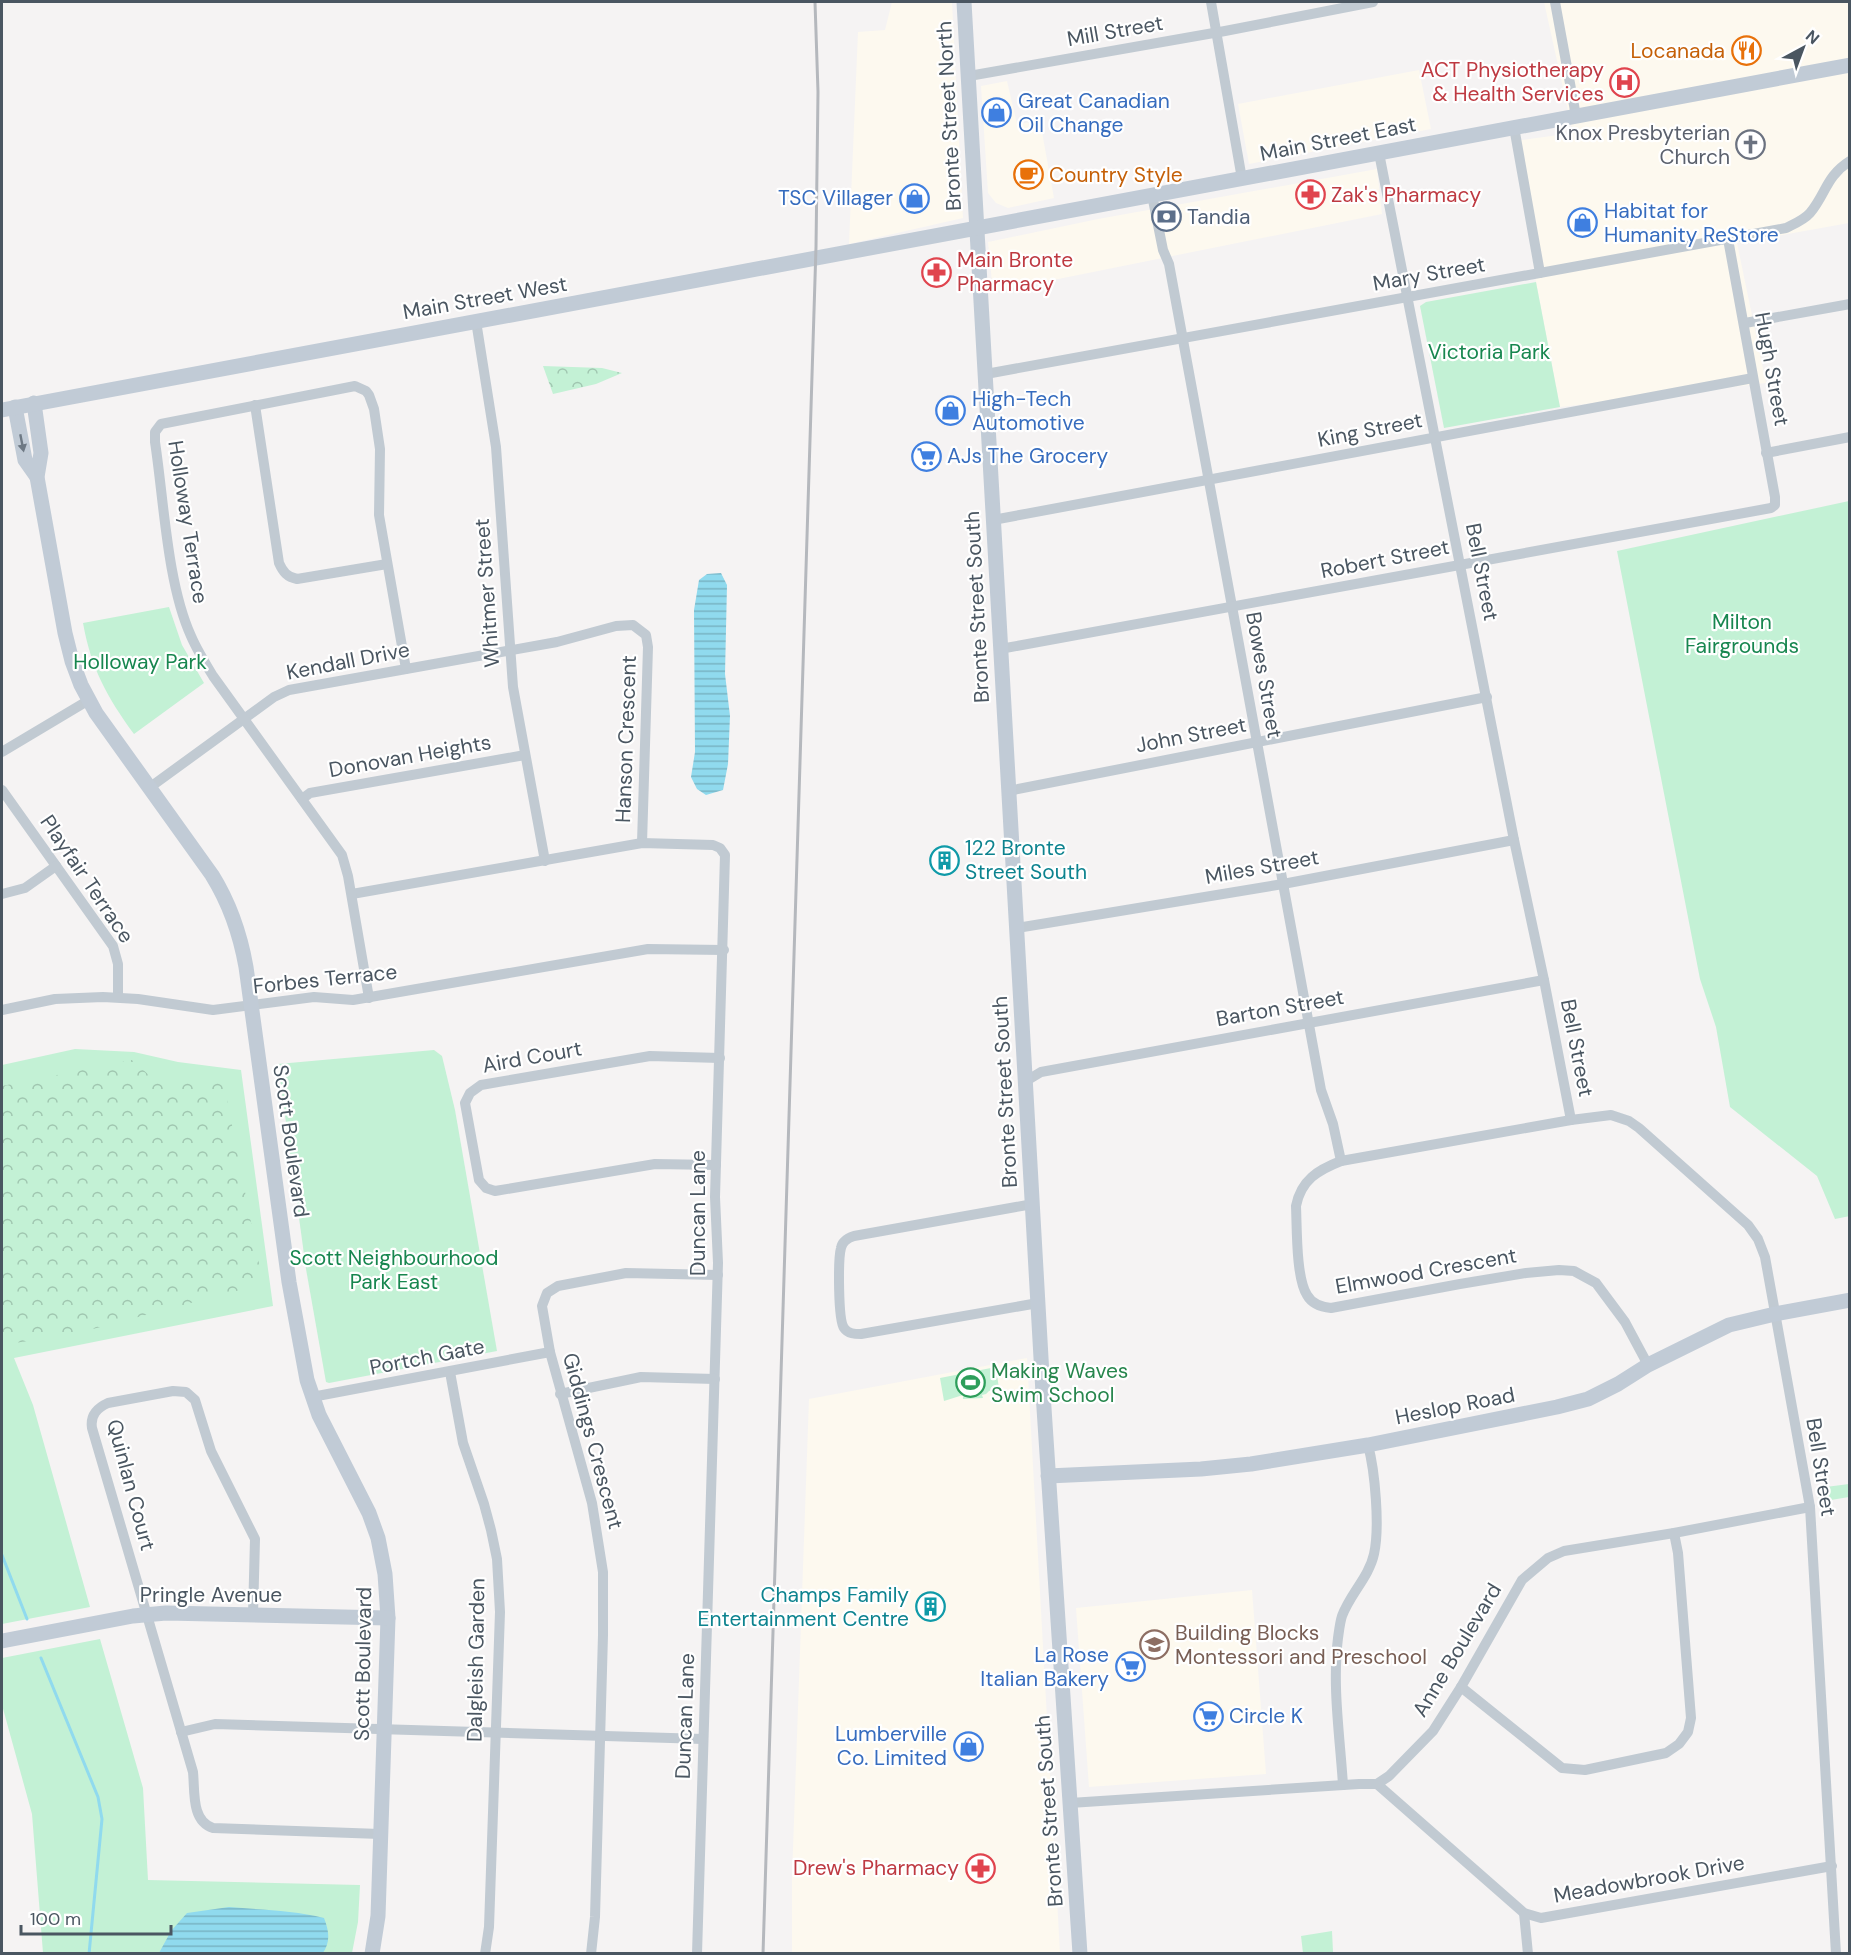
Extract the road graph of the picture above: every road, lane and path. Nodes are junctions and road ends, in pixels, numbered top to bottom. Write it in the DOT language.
graph roads {
  1 [pos="964,2"];
  2 [pos="1211,2"];
  3 [pos="1373,2"];
  4 [pos="1555,2"];
  5 [pos="1217,32"];
  6 [pos="1850,65"];
  7 [pos="969,76"];
  8 [pos="1576,116"];
  9 [pos="1514,127"];
  10 [pos="1379,153"];
  11 [pos="1850,161"];
  12 [pos="1242,179"];
  13 [pos="1152,195"];
  14 [pos="976,227"];
  15 [pos="1728,239"];
  16 [pos="1540,273"];
  17 [pos="1408,297"];
  18 [pos="1850,304"];
  19 [pos="476,321"];
  20 [pos="1745,323"];
  21 [pos="1182,339"];
  22 [pos="986,374"];
  23 [pos="1753,378"];
  24 [pos="34,403"];
  25 [pos="255,405"];
  26 [pos="8,408"];
  27 [pos="1850,437"];
  28 [pos="1436,438"];
  29 [pos="1766,453"];
  30 [pos="38,477"];
  31 [pos="1208,480"];
  32 [pos="1774,505"];
  33 [pos="993,520"];
  34 [pos="387,564"];
  35 [pos="1461,565"];
  36 [pos="1232,607"];
  37 [pos="1000,649"];
  38 [pos="510,651"];
  39 [pos="406,669"];
  40 [pos="1487,698"];
  41 [pos="89,700"];
  42 [pos="244,719"];
  43 [pos="1257,743"];
  44 [pos="2,752"];
  45 [pos="525,755"];
  46 [pos="149,788"];
  47 [pos="2,790"];
  48 [pos="1008,791"];
  49 [pos="302,799"];
  50 [pos="1514,840"];
  51 [pos="642,843"];
  52 [pos="544,861"];
  53 [pos="56,866"];
  54 [pos="1283,884"];
  55 [pos="2,894"];
  56 [pos="352,894"];
  57 [pos="1017,928"];
  58 [pos="724,950"];
  59 [pos="1544,980"];
  60 [pos="118,997"];
  61 [pos="369,998"];
  62 [pos="252,1006"];
  63 [pos="2,1010"];
  64 [pos="1308,1023"];
  65 [pos="720,1058"];
  66 [pos="1026,1081"];
  67 [pos="1571,1120"];
  68 [pos="1341,1161"];
  69 [pos="716,1165"];
  70 [pos="1033,1204"];
  71 [pos="718,1275"];
  72 [pos="1850,1300"];
  73 [pos="1038,1303"];
  74 [pos="1775,1314"];
  75 [pos="550,1352"];
  76 [pos="1648,1365"];
  77 [pos="450,1372"];
  78 [pos="715,1379"];
  79 [pos="560,1394"];
  80 [pos="312,1397"];
  81 [pos="1368,1444"];
  82 [pos="1048,1476"];
  83 [pos="1810,1507"];
  84 [pos="1674,1533"];
  85 [pos="147,1614"];
  86 [pos="253,1615"];
  87 [pos="388,1618"];
  88 [pos="2,1641"];
  89 [pos="1461,1687"];
  90 [pos="384,1729"];
  91 [pos="181,1732"];
  92 [pos="495,1733"];
  93 [pos="600,1736"];
  94 [pos="703,1739"];
  95 [pos="1377,1784"];
  96 [pos="1343,1785"];
  97 [pos="1070,1803"];
  98 [pos="380,1834"];
  99 [pos="1832,1866"];
  100 [pos="1524,1913"];
  101 [pos="372,1953"];
  102 [pos="485,1953"];
  103 [pos="591,1953"];
  104 [pos="697,1953"];
  105 [pos="1080,1953"];
  106 [pos="1528,1953"];
  107 [pos="1836,1953"];
  1 -- 7 [label="main road, Bronte Street North"];
  2 -- 5 [label="street"];
  3 -- 5 [label="street, Mill Street"];
  4 -- 8 [label="street"];
  5 -- 7 [label="street, Mill Street"];
  5 -- 12 [label="street"];
  6 -- 8 [label="main road, Main Street East"];
  7 -- 14 [label="main road, Bronte Street North"];
  8 -- 9 [label="main road, Main Street East"];
  9 -- 10 [label="main road, Main Street East"];
  9 -- 16 [label="street"];
  10 -- 12 [label="main road, Main Street East"];
  10 -- 17 [label="street, Bell Street"];
  11 -- 15 [label="street, Mary Street"];
  12 -- 13 [label="main road, Main Street East"];
  13 -- 14 [label="main road, Main Street East"];
  13 -- 21 [label="street, Bowes Street"];
  14 -- 19 [label="main road, Main Street West"];
  14 -- 22 [label="main road, Bronte Street South"];
  15 -- 16 [label="street, Mary Street"];
  15 -- 20 [label="street, Hugh Street"];
  16 -- 17 [label="street, Mary Street"];
  17 -- 21 [label="street, Mary Street"];
  17 -- 28 [label="street, Bell Street"];
  18 -- 20 [label="street"];
  19 -- 24 [label="main road, Main Street West"];
  19 -- 38 [label="street, Whitmer Street"];
  20 -- 23 [label="street, Hugh Street"];
  21 -- 22 [label="street, Mary Street"];
  21 -- 31 [label="street, Bowes Street"];
  22 -- 33 [label="main road, Bronte Street South"];
  23 -- 28 [label="street, King Street"];
  23 -- 29 [label="street, Hugh Street"];
  24 -- 26 [label="main road, Main Street West"];
  24 -- 30 [label="main road, Scott Boulevard"];
  25 -- 34 [label="street"];
  25 -- 34 [label="street, Holloway Terrace"];
  25 -- 42 [label="street, Holloway Terrace"];
  26 -- 30 [label="main road, Scott Boulevard, one-way"];
  27 -- 29 [label="street"];
  28 -- 31 [label="street, King Street"];
  28 -- 35 [label="street, Bell Street"];
  29 -- 32 [label="street, Hugh Street"];
  30 -- 41 [label="main road, Scott Boulevard"];
  31 -- 33 [label="street, King Street"];
  31 -- 36 [label="street, Bowes Street"];
  32 -- 35 [label="street, Robert Street"];
  33 -- 37 [label="main road, Bronte Street South"];
  34 -- 39 [label="street, Holloway Terrace"];
  35 -- 36 [label="street, Robert Street"];
  35 -- 40 [label="street, Bell Street"];
  36 -- 37 [label="street, Robert Street"];
  36 -- 43 [label="street, Bowes Street"];
  37 -- 48 [label="main road, Bronte Street South"];
  38 -- 39 [label="street, Kendall Drive"];
  38 -- 45 [label="street, Whitmer Street"];
  38 -- 51 [label="street, Hanson Crescent"];
  39 -- 42 [label="street, Kendall Drive"];
  40 -- 43 [label="street, John Street"];
  40 -- 50 [label="street, Bell Street"];
  41 -- 44 [label="street"];
  41 -- 46 [label="main road, Scott Boulevard"];
  42 -- 46 [label="street, Kendall Drive"];
  42 -- 49 [label="street, Holloway Terrace"];
  43 -- 48 [label="street, John Street"];
  43 -- 54 [label="street, Bowes Street"];
  45 -- 49 [label="street, Donovan Heights"];
  45 -- 52 [label="street, Whitmer Street"];
  46 -- 62 [label="main road, Scott Boulevard"];
  47 -- 53 [label="street, Playfair Terrace"];
  48 -- 57 [label="main road, Bronte Street South"];
  49 -- 56 [label="street, Holloway Terrace"];
  50 -- 54 [label="street, Miles Street"];
  50 -- 59 [label="street, Bell Street"];
  51 -- 52 [label="street, Duncan Lane"];
  51 -- 58 [label="street, Duncan Lane"];
  52 -- 56 [label="street, Duncan Lane"];
  53 -- 55 [label="street"];
  53 -- 60 [label="street, Playfair Terrace"];
  54 -- 57 [label="street, Miles Street"];
  54 -- 64 [label="street, Bowes Street"];
  56 -- 61 [label="street, Holloway Terrace"];
  57 -- 66 [label="main road, Bronte Street South"];
  58 -- 61 [label="street, Forbes Terrace"];
  58 -- 65 [label="street, Duncan Lane"];
  59 -- 64 [label="street, Barton Street"];
  59 -- 67 [label="street, Bell Street"];
  60 -- 62 [label="street, Forbes Terrace"];
  60 -- 63 [label="street, Forbes Terrace"];
  61 -- 62 [label="street, Forbes Terrace"];
  62 -- 80 [label="main road, Scott Boulevard"];
  64 -- 66 [label="street, Barton Street"];
  64 -- 68 [label="street, Bowes Street"];
  65 -- 69 [label="street, Duncan Lane"];
  65 -- 69 [label="street, Aird Court"];
  66 -- 70 [label="main road, Bronte Street South"];
  67 -- 68 [label="street, Elmwood Crescent"];
  67 -- 74 [label="street, Bell Street"];
  68 -- 76 [label="street, Elmwood Crescent"];
  69 -- 71 [label="street, Duncan Lane"];
  70 -- 73 [label="main road, Bronte Street South"];
  70 -- 73 [label="street"];
  71 -- 75 [label="street, Giddings Crescent"];
  71 -- 78 [label="street, Duncan Lane"];
  72 -- 74 [label="main road, Heslop Road"];
  73 -- 82 [label="main road, Bronte Street South"];
  74 -- 76 [label="main road, Heslop Road"];
  74 -- 83 [label="street, Bell Street"];
  75 -- 77 [label="street, Portch Gate"];
  75 -- 79 [label="street, Giddings Crescent"];
  76 -- 81 [label="main road, Heslop Road"];
  77 -- 80 [label="street, Portch Gate"];
  77 -- 92 [label="street, Dalgleish Garden"];
  78 -- 79 [label="street"];
  78 -- 94 [label="street, Duncan Lane"];
  79 -- 93 [label="street, Giddings Crescent"];
  80 -- 87 [label="main road, Scott Boulevard"];
  81 -- 82 [label="main road, Heslop Road"];
  81 -- 96 [label="street"];
  82 -- 97 [label="main road, Bronte Street South"];
  83 -- 84 [label="street, Anne Boulevard"];
  83 -- 99 [label="street, Bell Street"];
  84 -- 89 [label="street, Anne Boulevard"];
  84 -- 89 [label="street"];
  85 -- 86 [label="main road, Pringle Avenue"];
  85 -- 86 [label="street, Quinlan Court"];
  85 -- 88 [label="main road, Pringle Avenue"];
  85 -- 91 [label="street, Quinlan Court"];
  86 -- 87 [label="main road, Pringle Avenue"];
  87 -- 90 [label="main road, Scott Boulevard"];
  89 -- 95 [label="street, Anne Boulevard"];
  90 -- 91 [label="street"];
  90 -- 92 [label="street"];
  90 -- 98 [label="main road, Scott Boulevard"];
  91 -- 98 [label="street, Quinlan Court"];
  92 -- 93 [label="street"];
  92 -- 102 [label="street, Dalgleish Garden"];
  93 -- 94 [label="street"];
  93 -- 103 [label="street, Giddings Crescent"];
  94 -- 104 [label="street, Duncan Lane"];
  95 -- 96 [label="street"];
  95 -- 100 [label="street"];
  96 -- 97 [label="street"];
  97 -- 105 [label="main road, Bronte Street South"];
  98 -- 101 [label="main road, Scott Boulevard"];
  99 -- 100 [label="street, Meadowbrook Drive"];
  99 -- 107 [label="street, Bell Street"];
  100 -- 106 [label="street"];
}
